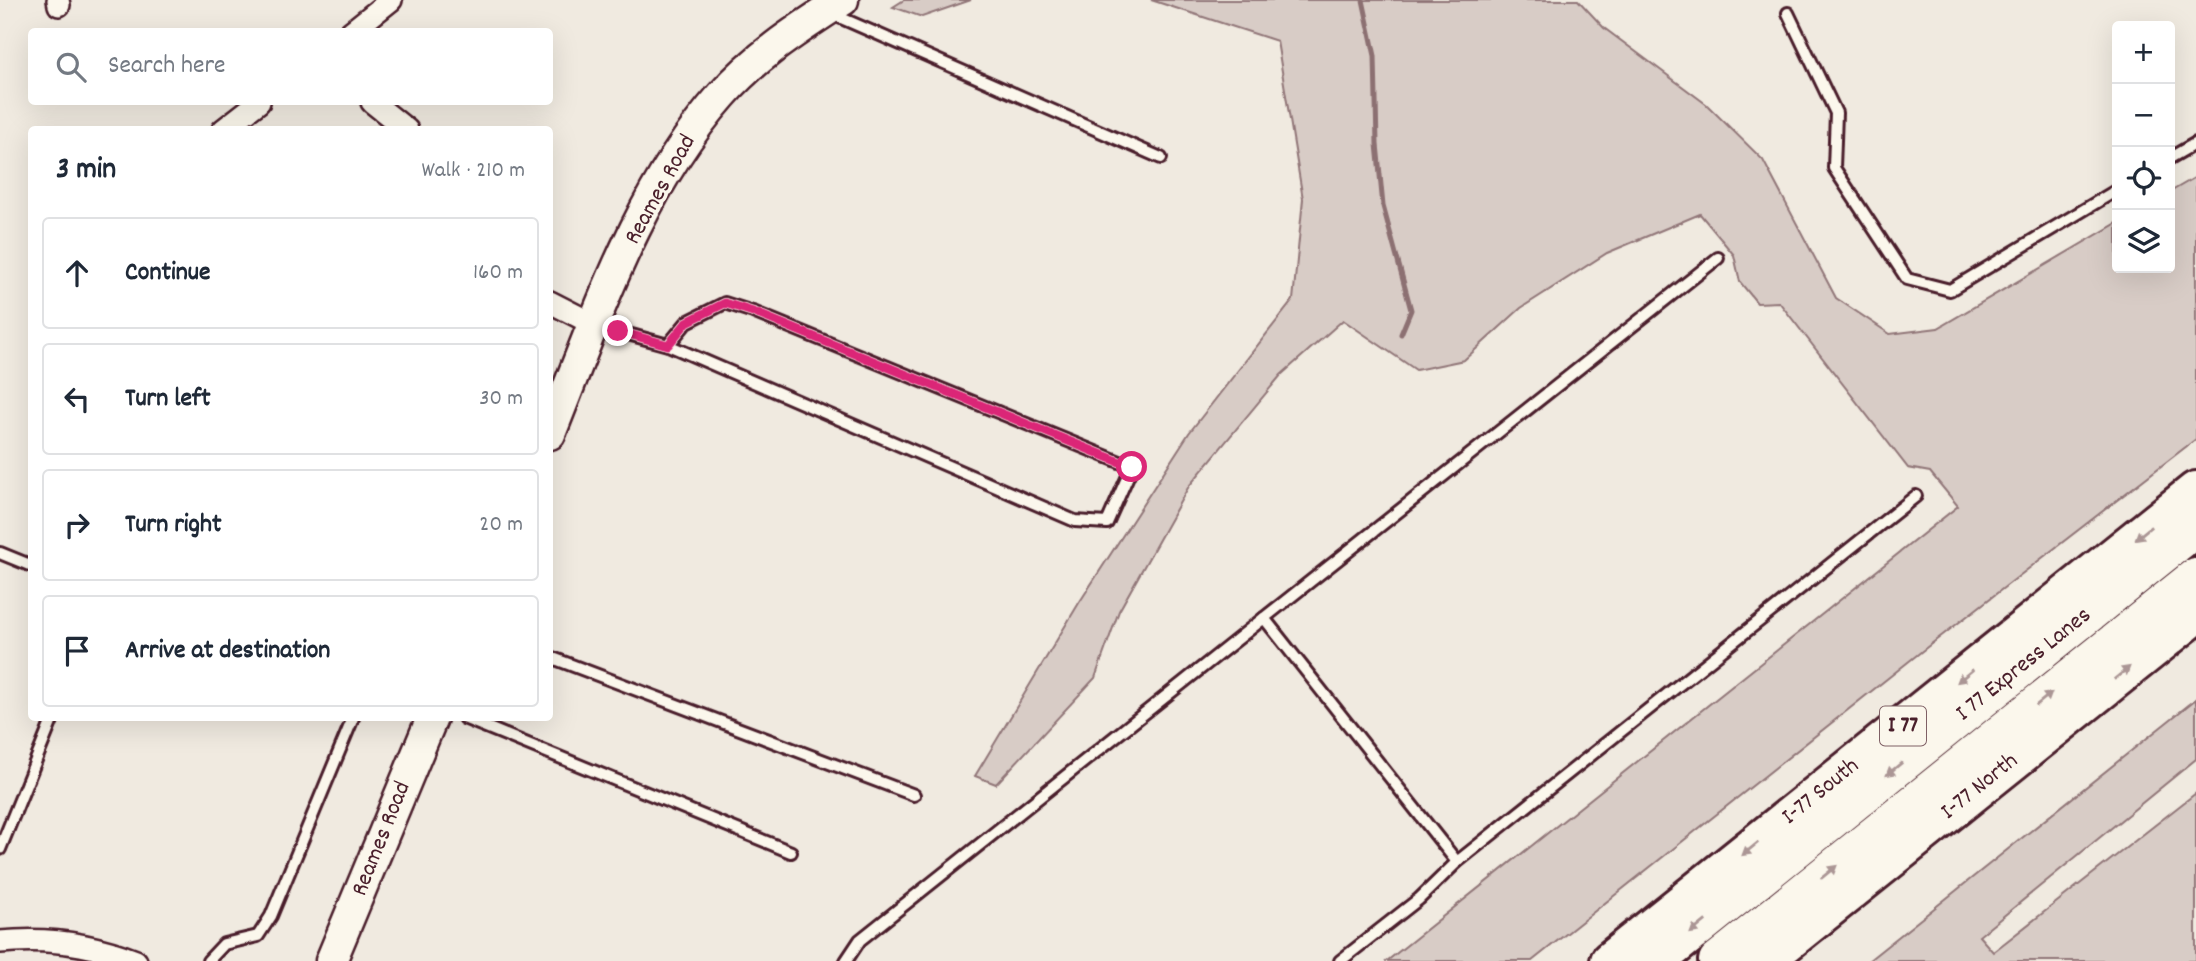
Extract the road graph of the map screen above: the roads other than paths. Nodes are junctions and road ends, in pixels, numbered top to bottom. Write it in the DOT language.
graph roads {
  1 [pos="391,0"];
  2 [pos="835,6"];
  3 [pos="1787,13"];
  4 [pos="356,28"];
  5 [pos="255,105"];
  6 [pos="376,105"];
  7 [pos="228,126"];
  8 [pos="402,126"];
  9 [pos="2196,143"];
  10 [pos="2175,155"];
  11 [pos="1161,158"];
  12 [pos="2112,193"];
  13 [pos="1718,258"];
  14 [pos="553,304"];
  15 [pos="595,325"];
  16 [pos="668,345"];
  17 [pos="553,427"];
  18 [pos="2196,491"];
  19 [pos="1916,496"];
  20 [pos="2196,527"];
  21 [pos="0,554"];
  22 [pos="28,564"];
  23 [pos="2196,577"];
  24 [pos="2196,614"];
  25 [pos="1264,618"];
  26 [pos="553,658"];
  27 [pos="52,721"];
  28 [pos="352,721"];
  29 [pos="431,721"];
  30 [pos="471,721"];
  31 [pos="914,795"];
  32 [pos="0,849"];
  33 [pos="791,852"];
  34 [pos="1457,862"];
  35 [pos="0,942"];
  36 [pos="136,961"];
  37 [pos="208,961"];
  38 [pos="331,961"];
  39 [pos="846,961"];
  40 [pos="1340,961"];
  41 [pos="1610,961"];
  42 [pos="1656,961"];
  43 [pos="1718,961"];
  44 [pos="1763,961"];
  1 -- 4 [label="street"];
  2 -- 11 [label="lane"];
  2 -- 15 [label="main road, Reames Road"];
  3 -- 12 [label="lane"];
  5 -- 7 [label="street"];
  6 -- 8 [label="street"];
  9 -- 10 [label="lane"];
  13 -- 25 [label="lane"];
  14 -- 15 [label="street"];
  15 -- 16 [label="lane"];
  15 -- 17 [label="main road, Reames Road"];
  16 -- 16 [label="lane"];
  18 -- 41 [label="highway, I-77 South / I 77, one-way"];
  19 -- 34 [label="lane"];
  20 -- 42 [label="highway, I 77 Express Lanes / I 77, one-way"];
  21 -- 22 [label="lane"];
  43 -- 23 [label="highway, I 77 Express Lanes, one-way"];
  44 -- 24 [label="highway, I-77 North, one-way"];
  25 -- 34 [label="lane"];
  25 -- 39 [label="lane"];
  26 -- 31 [label="lane"];
  27 -- 32 [label="lane"];
  28 -- 37 [label="lane"];
  29 -- 38 [label="main road, Reames Road"];
  30 -- 33 [label="lane"];
  34 -- 40 [label="lane"];
  35 -- 36 [label="street"];
}
